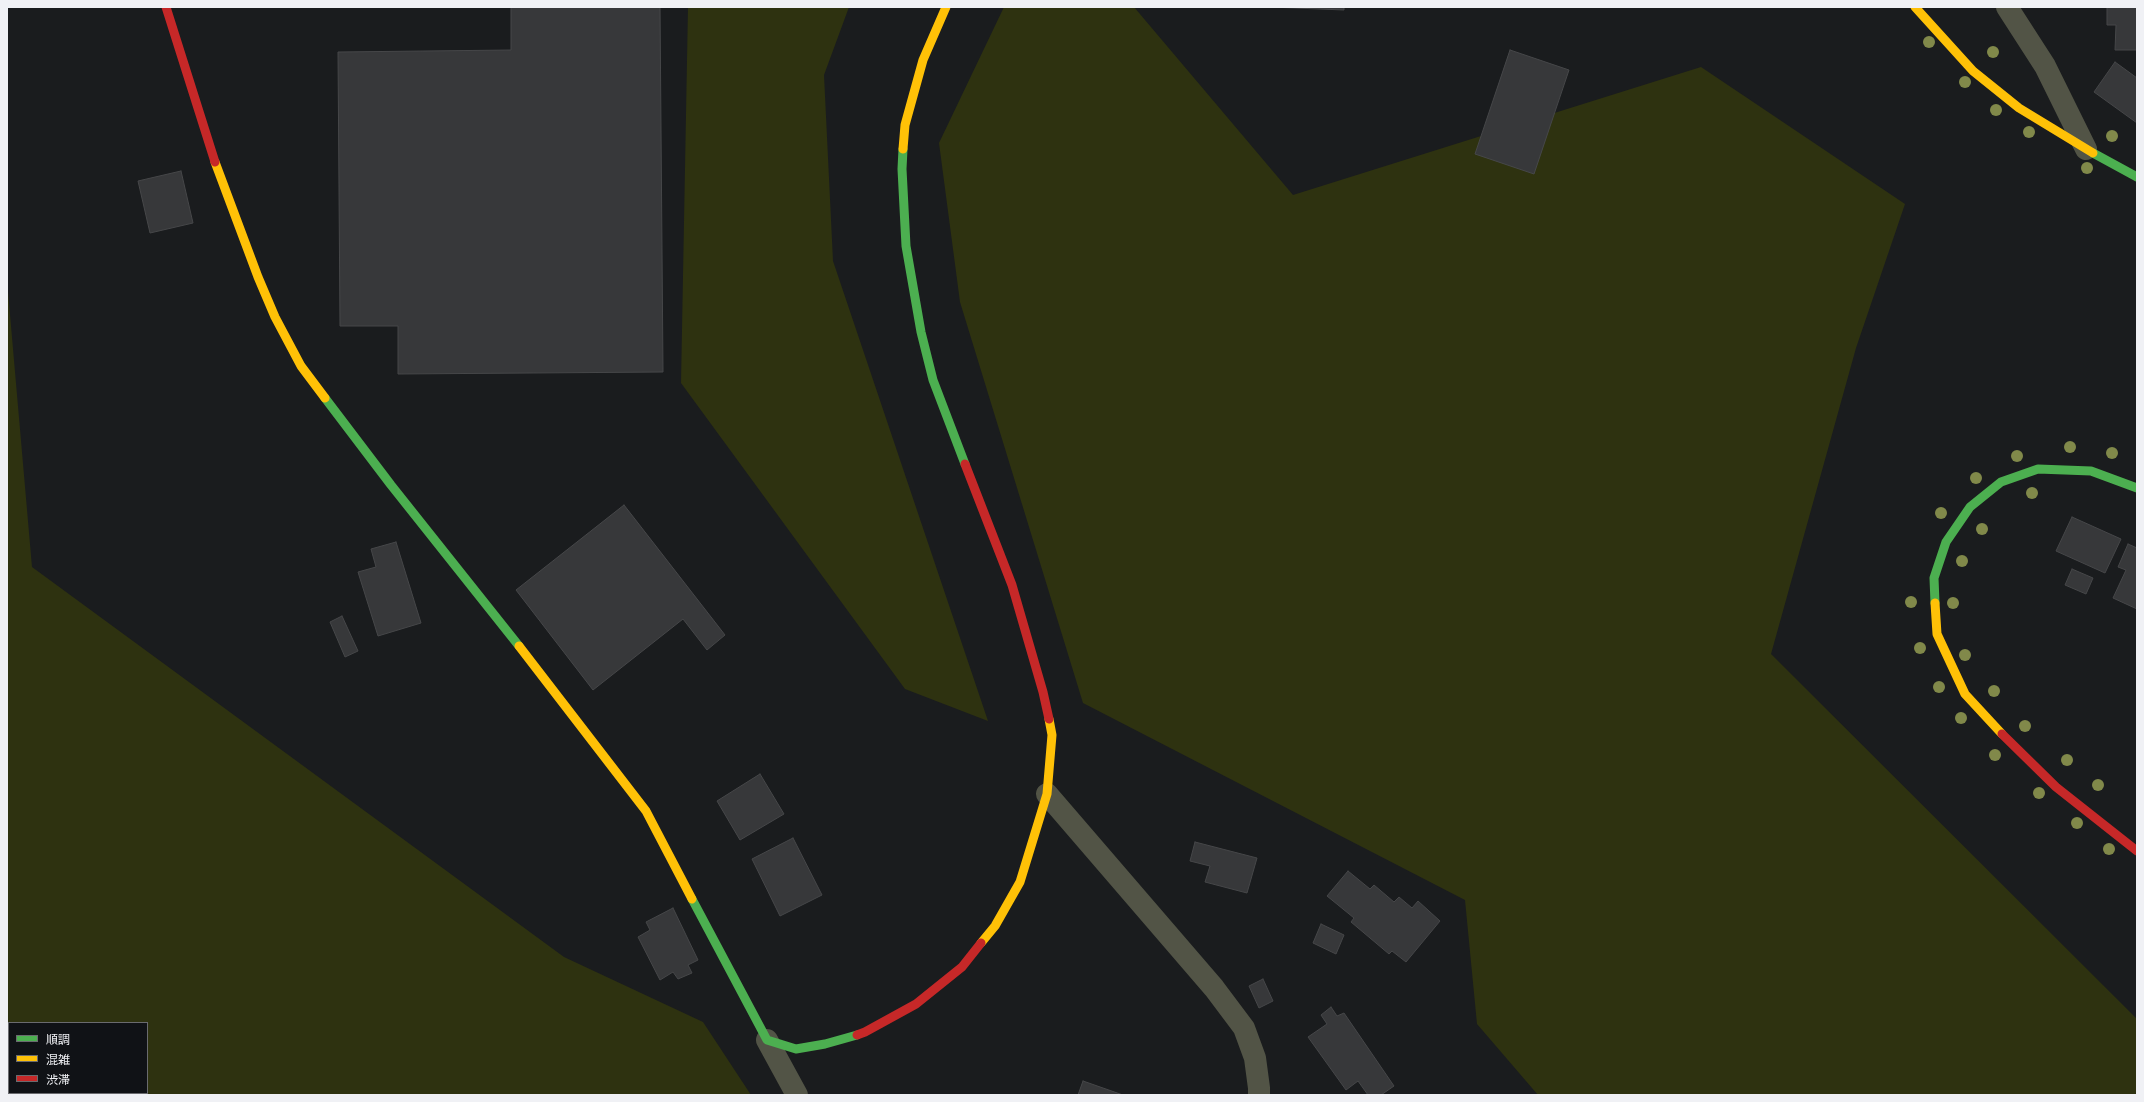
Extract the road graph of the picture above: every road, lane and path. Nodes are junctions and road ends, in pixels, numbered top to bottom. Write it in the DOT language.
graph roads {
  1 [pos="166,7"];
  2 [pos="946,7"];
  3 [pos="1915,7"];
  4 [pos="2007,7"];
  5 [pos="2086,149"];
  6 [pos="2137,177"];
  7 [pos="2137,488"];
  8 [pos="1047,794"];
  9 [pos="2137,851"];
  10 [pos="767,1040"];
  11 [pos="797,1095"];
  12 [pos="1258,1095"];
  1 -- 10 [label="street"];
  2 -- 8 [label="street"];
  3 -- 5 [label="street"];
  4 -- 5 [label="street"];
  5 -- 6 [label="street"];
  7 -- 9 [label="street"];
  8 -- 10 [label="street"];
  8 -- 12 [label="street"];
  10 -- 11 [label="street"];
}
